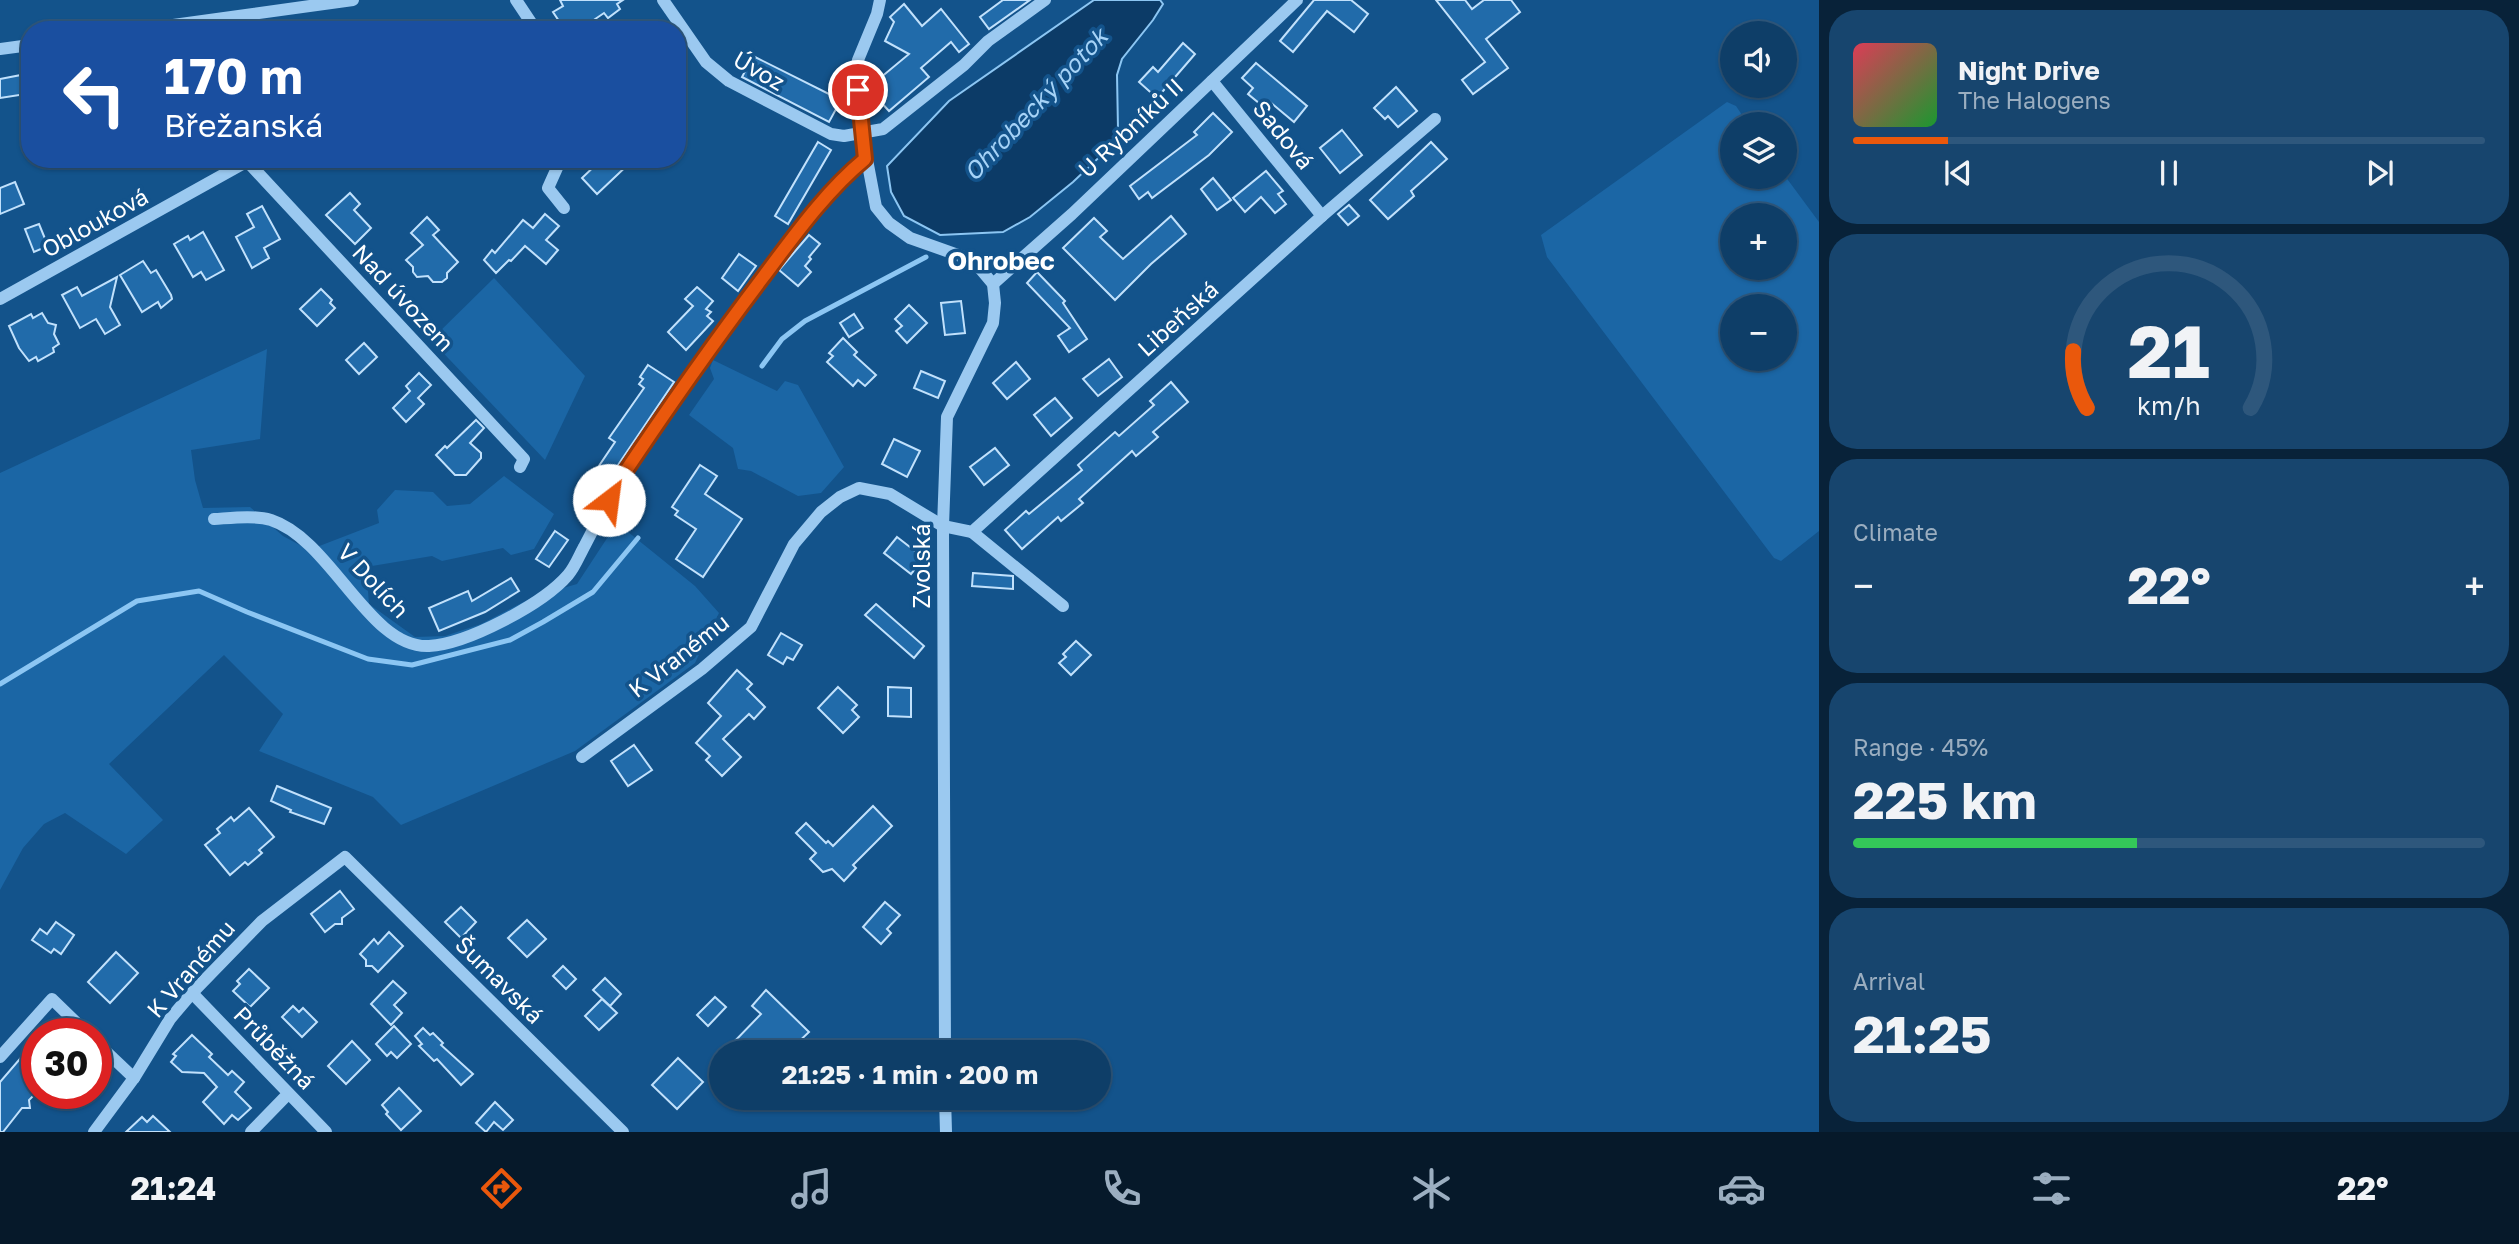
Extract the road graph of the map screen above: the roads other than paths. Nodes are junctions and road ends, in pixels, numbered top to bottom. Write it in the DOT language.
graph roads {
  1 [pos="354,0"];
  2 [pos="516,0"];
  3 [pos="663,0"];
  4 [pos="880,0"];
  5 [pos="1045,0"];
  6 [pos="1297,0"];
  7 [pos="210,21"];
  8 [pos="530,21"];
  9 [pos="678,21"];
  10 [pos="686,33"];
  11 [pos="21,46"];
  12 [pos="0,49"];
  13 [pos="1212,81"];
  14 [pos="1435,119"];
  15 [pos="862,133"];
  16 [pos="865,159"];
  17 [pos="234,168"];
  18 [pos="253,168"];
  19 [pos="557,168"];
  20 [pos="564,208"];
  21 [pos="1322,216"];
  22 [pos="993,284"];
  23 [pos="0,299"];
  24 [pos="520,467"];
  25 [pos="214,519"];
  26 [pos="943,526"];
  27 [pos="972,532"];
  28 [pos="1063,606"];
  29 [pos="582,757"];
  30 [pos="345,858"];
  31 [pos="192,993"];
  32 [pos="35,1018"];
  33 [pos="72,1018"];
  34 [pos="21,1034"];
  35 [pos="945,1040"];
  36 [pos="0,1057"];
  37 [pos="112,1057"];
  38 [pos="134,1078"];
  39 [pos="288,1094"];
  40 [pos="946,1110"];
  41 [pos="94,1132"];
  42 [pos="251,1132"];
  43 [pos="326,1132"];
  44 [pos="624,1132"];
  45 [pos="946,1132"];
  1 -- 7 [label="street"];
  2 -- 8 [label="street"];
  3 -- 9 [label="street, Úvoz"];
  4 -- 15 [label="street"];
  5 -- 15 [label="street"];
  6 -- 13 [label="street, U Rybníků II"];
  10 -- 15 [label="street, Úvoz"];
  11 -- 12 [label="street"];
  13 -- 21 [label="street, Sadová"];
  13 -- 22 [label="street, U Rybníků II"];
  14 -- 21 [label="street, Libeňská"];
  15 -- 16 [label="street"];
  16 -- 22 [label="street"];
  16 -- 25 [label="street, V Dolích"];
  17 -- 23 [label="street, Oblouková"];
  18 -- 24 [label="street, Nad úvozem"];
  19 -- 20 [label="street"];
  21 -- 27 [label="street, Libeňská"];
  22 -- 26 [label="street, Zvolská"];
  26 -- 27 [label="street"];
  26 -- 29 [label="street, K Vranému"];
  26 -- 35 [label="street, Zvolská"];
  27 -- 28 [label="street"];
  30 -- 31 [label="street, K Vranému"];
  30 -- 44 [label="street, Šumavská"];
  31 -- 38 [label="street, K Vranému"];
  31 -- 39 [label="street, Průběžná"];
  32 -- 33 [label="street"];
  34 -- 36 [label="street"];
  37 -- 38 [label="street"];
  38 -- 41 [label="street, K Vranému"];
  39 -- 42 [label="street"];
  39 -- 43 [label="street, Průběžná"];
  40 -- 45 [label="street"];
}
